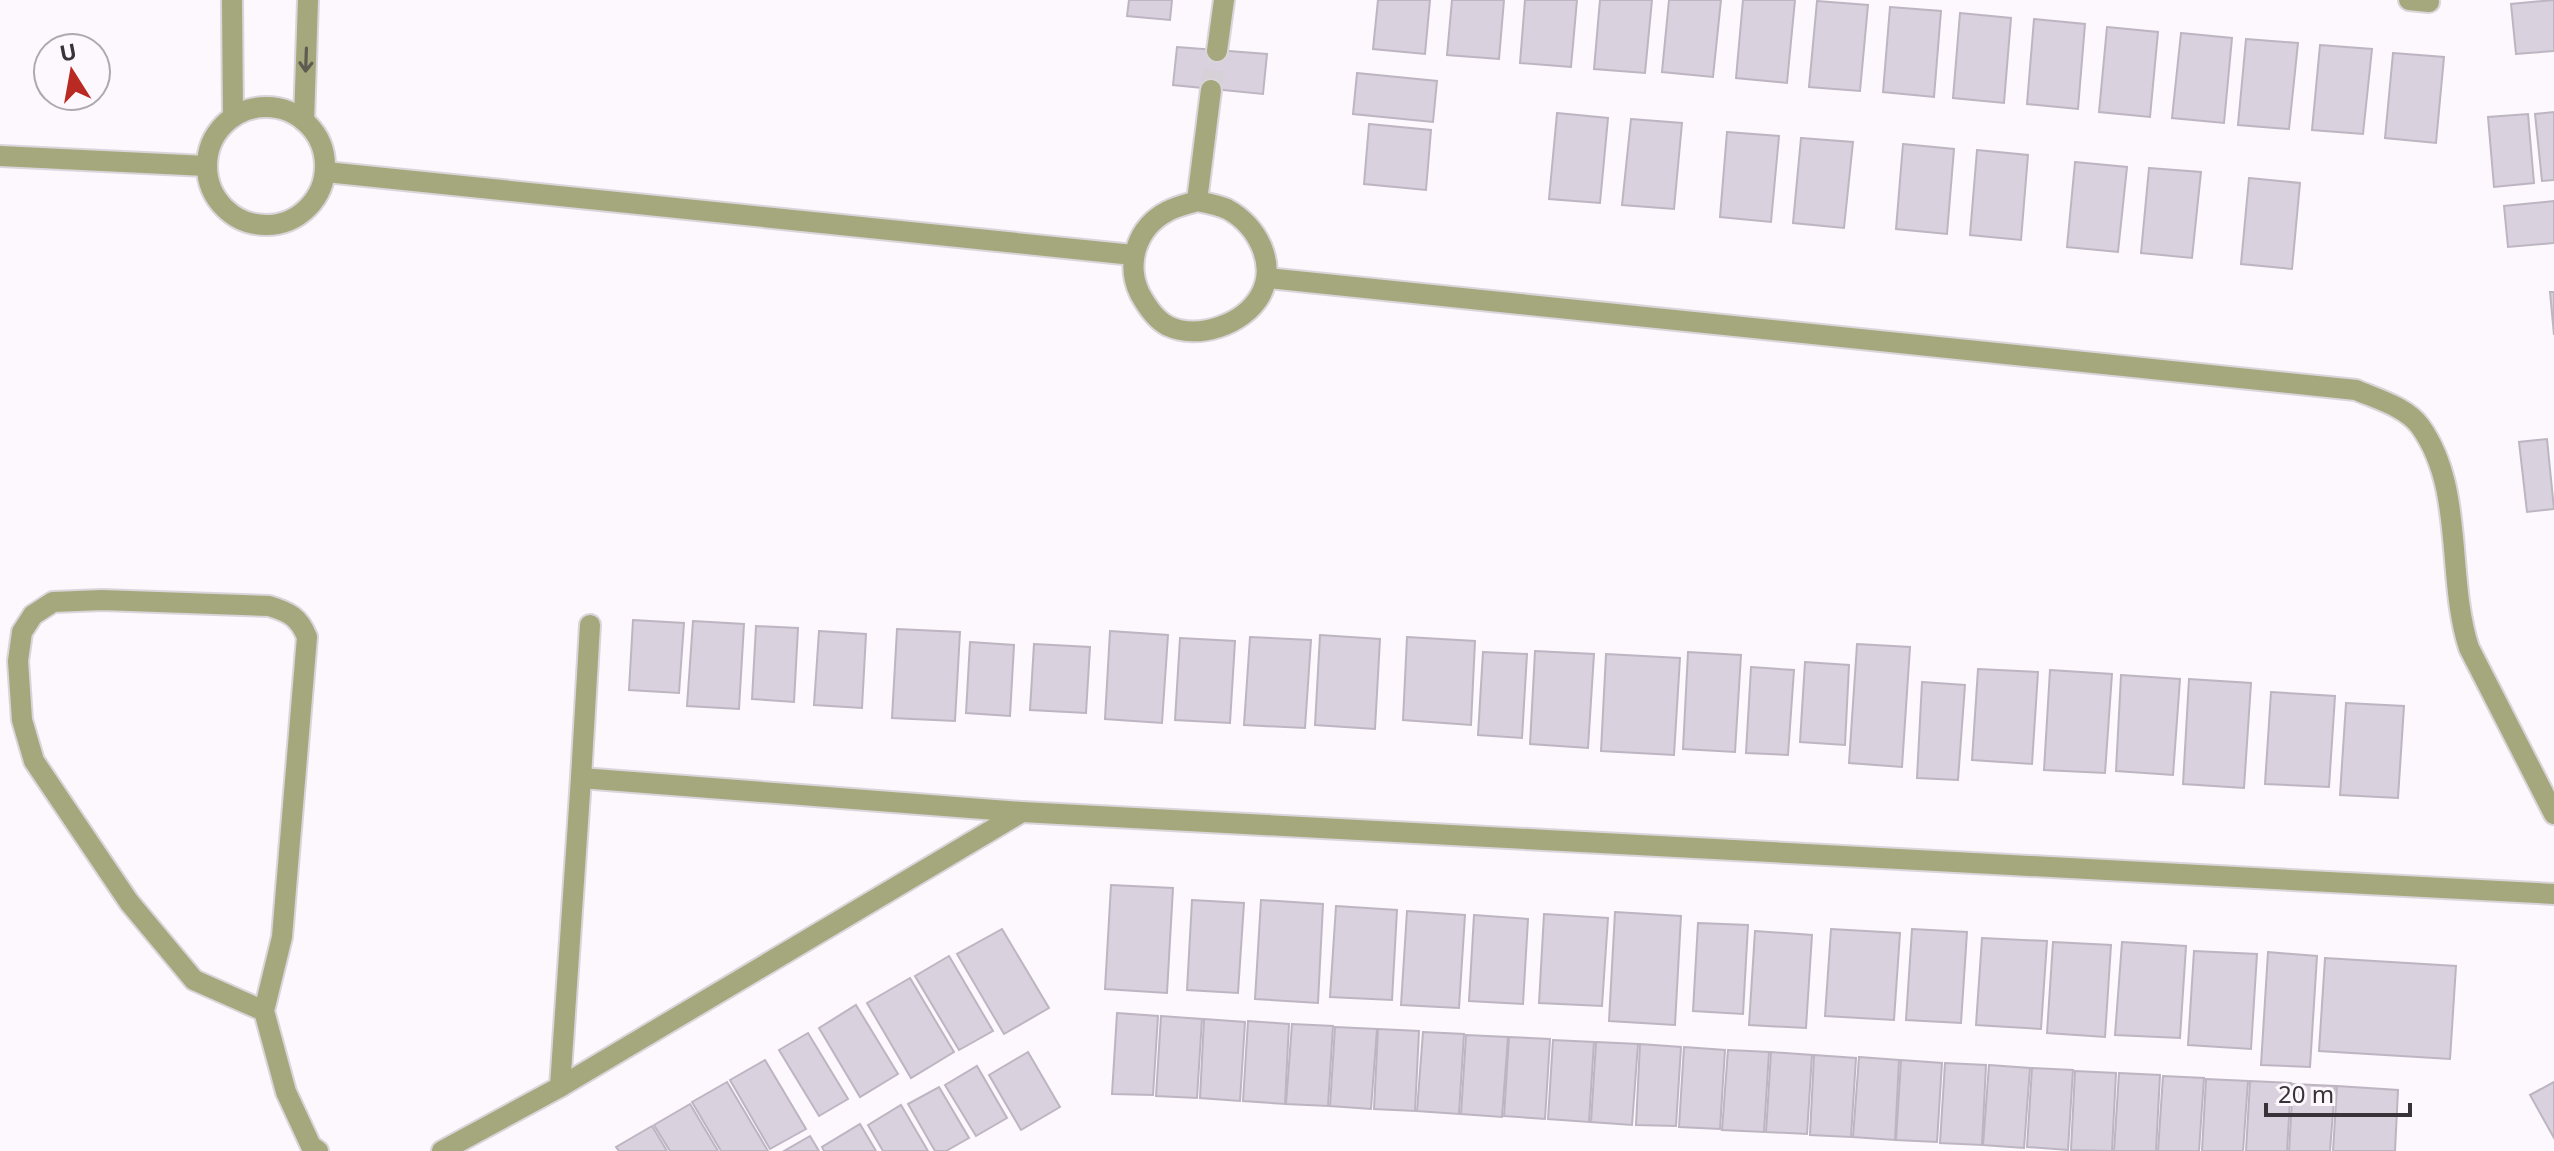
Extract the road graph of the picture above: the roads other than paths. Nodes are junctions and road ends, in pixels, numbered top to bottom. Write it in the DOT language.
graph roads {
  1 [pos="232,0"];
  2 [pos="308,0"];
  3 [pos="1224,0"];
  4 [pos="1217,51"];
  5 [pos="1211,90"];
  6 [pos="233,117"];
  7 [pos="304,121"];
  8 [pos="0,156"];
  9 [pos="206,166"];
  10 [pos="326,172"];
  11 [pos="1197,201"];
  12 [pos="1133,255"];
  13 [pos="1267,278"];
  14 [pos="590,625"];
  15 [pos="581,778"];
  16 [pos="1022,812"];
  17 [pos="2554,814"];
  18 [pos="2554,894"];
  19 [pos="264,1011"];
  20 [pos="560,1087"];
  21 [pos="318,1151"];
  22 [pos="442,1151"];
  1 -- 6 [label="street"];
  2 -- 7 [label="street, one-way"];
  3 -- 4 [label="street"];
  5 -- 11 [label="street"];
  6 -- 7 [label="street"];
  6 -- 9 [label="street"];
  7 -- 10 [label="street"];
  8 -- 9 [label="street"];
  9 -- 10 [label="street"];
  10 -- 12 [label="street"];
  11 -- 12 [label="street"];
  11 -- 13 [label="street"];
  12 -- 13 [label="street"];
  13 -- 17 [label="street"];
  14 -- 15 [label="street"];
  15 -- 16 [label="street"];
  15 -- 20 [label="street"];
  16 -- 18 [label="street"];
  16 -- 20 [label="street"];
  19 -- 19 [label="street"];
  19 -- 21 [label="street"];
  20 -- 22 [label="street"];
}
